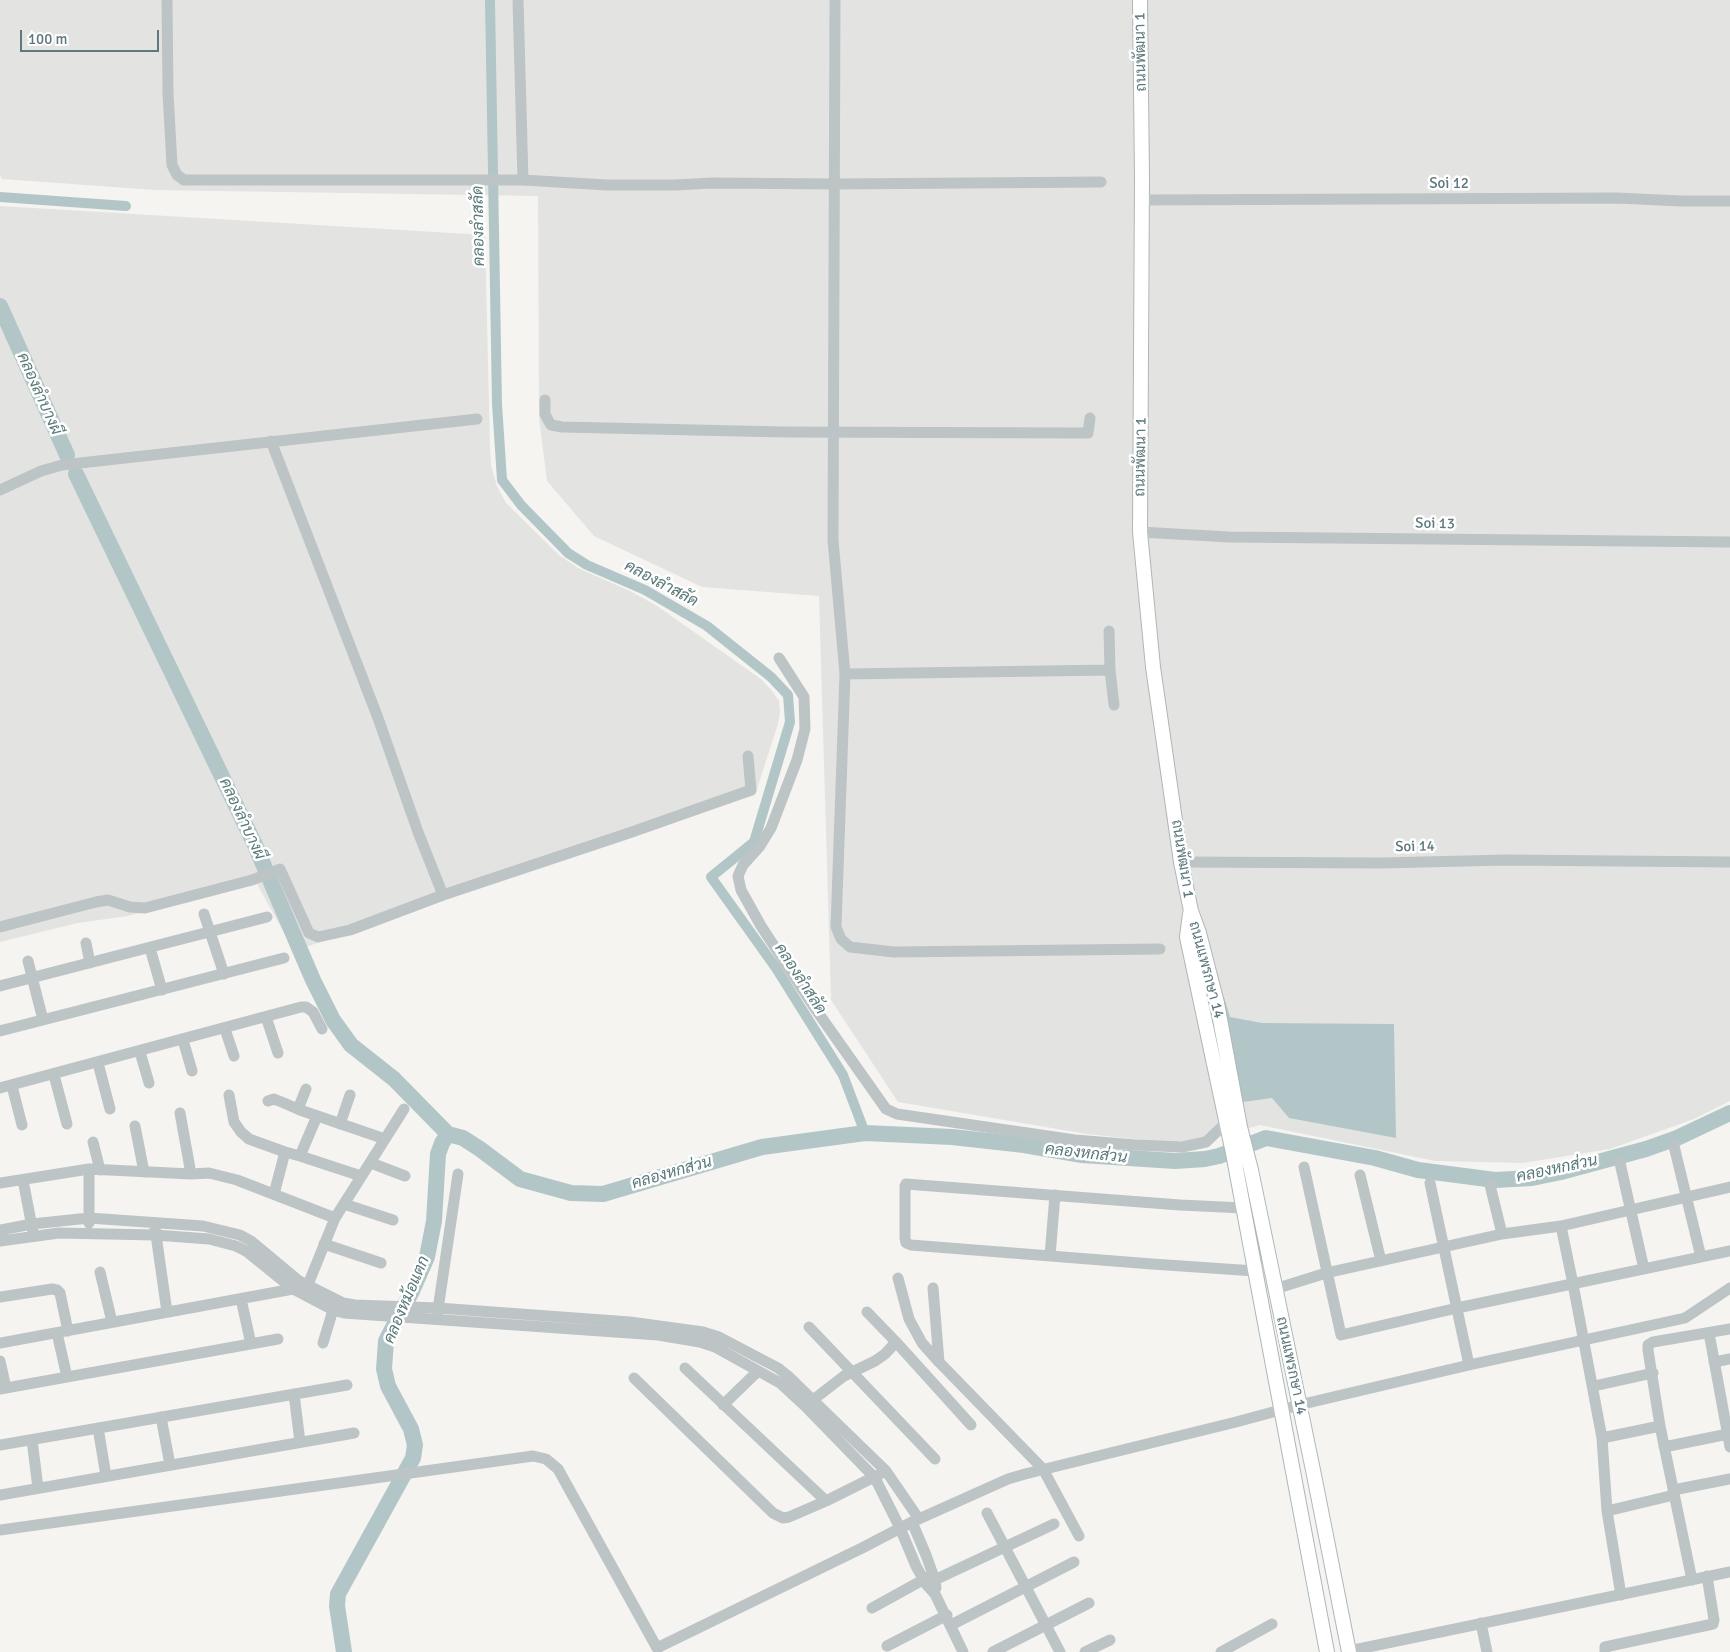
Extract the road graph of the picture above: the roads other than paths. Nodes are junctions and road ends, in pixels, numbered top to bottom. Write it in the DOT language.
graph roads {
  1 [pos="167,0"];
  2 [pos="518,0"];
  3 [pos="835,0"];
  4 [pos="1140,0"];
  5 [pos="523,180"];
  6 [pos="1101,182"];
  7 [pos="835,184"];
  8 [pos="1141,200"];
  9 [pos="1730,201"];
  10 [pos="545,400"];
  11 [pos="1090,418"];
  12 [pos="477,419"];
  13 [pos="834,432"];
  14 [pos="271,441"];
  15 [pos="0,490"];
  16 [pos="1140,532"];
  17 [pos="1730,542"];
  18 [pos="1109,631"];
  19 [pos="779,658"];
  20 [pos="1110,670"];
  21 [pos="845,674"];
  22 [pos="1114,705"];
  23 [pos="748,756"];
  24 [pos="1181,862"];
  25 [pos="1730,862"];
  26 [pos="443,895"];
  27 [pos="1191,911"];
  28 [pos="204,914"];
  29 [pos="267,917"];
  30 [pos="0,927"];
  31 [pos="210,932"];
  32 [pos="86,943"];
  33 [pos="150,948"];
  34 [pos="1160,949"];
  35 [pos="284,958"];
  36 [pos="28,961"];
  37 [pos="90,963"];
  38 [pos="224,974"];
  39 [pos="32,978"];
  40 [pos="0,986"];
  41 [pos="162,990"];
  42 [pos="266,1017"];
  43 [pos="43,1020"];
  44 [pos="225,1029"];
  45 [pos="322,1029"];
  46 [pos="0,1031"];
  47 [pos="183,1040"];
  48 [pos="140,1052"];
  49 [pos="278,1053"];
  50 [pos="234,1056"];
  51 [pos="98,1063"];
  52 [pos="192,1072"];
  53 [pos="54,1075"];
  54 [pos="149,1083"];
  55 [pos="12,1086"];
  56 [pos="0,1088"];
  57 [pos="306,1089"];
  58 [pos="229,1095"];
  59 [pos="350,1095"];
  60 [pos="268,1101"];
  61 [pos="110,1109"];
  62 [pos="298,1109"];
  63 [pos="404,1109"];
  64 [pos="180,1113"];
  65 [pos="317,1116"];
  66 [pos="67,1124"];
  67 [pos="340,1124"];
  68 [pos="22,1125"];
  69 [pos="135,1126"];
  70 [pos="1232,1126"];
  71 [pos="385,1139"];
  72 [pos="93,1142"];
  73 [pos="1674,1146"];
  74 [pos="285,1152"];
  75 [pos="300,1156"];
  76 [pos="1620,1163"];
  77 [pos="371,1164"];
  78 [pos="1304,1167"];
  79 [pos="94,1170"];
  80 [pos="144,1172"];
  81 [pos="192,1174"];
  82 [pos="458,1174"];
  83 [pos="1360,1175"];
  84 [pos="361,1176"];
  85 [pos="405,1176"];
  86 [pos="24,1180"];
  87 [pos="0,1183"];
  88 [pos="1430,1183"];
  89 [pos="1490,1185"];
  90 [pos="1730,1187"];
  91 [pos="274,1194"];
  92 [pos="1055,1195"];
  93 [pos="1686,1198"];
  94 [pos="344,1204"];
  95 [pos="1243,1208"];
  96 [pos="1631,1211"];
  97 [pos="89,1218"];
  98 [pos="335,1218"];
  99 [pos="393,1220"];
  100 [pos="1561,1226"];
  101 [pos="155,1229"];
  102 [pos="0,1230"];
  103 [pos="33,1230"];
  104 [pos="89,1232"];
  105 [pos="1502,1234"];
  106 [pos="0,1241"];
  107 [pos="324,1244"];
  108 [pos="1443,1247"];
  109 [pos="1730,1251"];
  110 [pos="1050,1256"];
  111 [pos="1701,1257"];
  112 [pos="1381,1261"];
  113 [pos="381,1263"];
  114 [pos="1271,1269"];
  115 [pos="1644,1269"];
  116 [pos="1255,1271"];
  117 [pos="100,1272"];
  118 [pos="1326,1272"];
  119 [pos="898,1278"];
  120 [pos="1573,1284"];
  121 [pos="934,1288"];
  122 [pos="1730,1288"];
  123 [pos="293,1289"];
  124 [pos="1275,1289"];
  125 [pos="305,1290"];
  126 [pos="0,1297"];
  127 [pos="241,1299"];
  128 [pos="1457,1308"];
  129 [pos="333,1310"];
  130 [pos="379,1311"];
  131 [pos="167,1312"];
  132 [pos="867,1312"];
  133 [pos="438,1314"];
  134 [pos="112,1322"];
  135 [pos="808,1327"];
  136 [pos="1730,1329"];
  137 [pos="659,1330"];
  138 [pos="62,1332"];
  139 [pos="1708,1332"];
  140 [pos="278,1339"];
  141 [pos="1583,1340"];
  142 [pos="896,1342"];
  143 [pos="0,1343"];
  144 [pos="323,1343"];
  145 [pos="251,1344"];
  146 [pos="1730,1359"];
  147 [pos="0,1361"];
  148 [pos="939,1362"];
  149 [pos="1714,1362"];
  150 [pos="1469,1365"];
  151 [pos="685,1368"];
  152 [pos="757,1372"];
  153 [pos="852,1372"];
  154 [pos="1653,1373"];
  155 [pos="66,1377"];
  156 [pos="634,1378"];
  157 [pos="347,1385"];
  158 [pos="1594,1386"];
  159 [pos="3,1388"];
  160 [pos="1725,1391"];
  161 [pos="294,1394"];
  162 [pos="810,1403"];
  163 [pos="723,1405"];
  164 [pos="1299,1405"];
  165 [pos="1282,1410"];
  166 [pos="161,1417"];
  167 [pos="1727,1418"];
  168 [pos="971,1425"];
  169 [pos="1660,1426"];
  170 [pos="98,1428"];
  171 [pos="354,1433"];
  172 [pos="1602,1438"];
  173 [pos="32,1440"];
  174 [pos="300,1442"];
  175 [pos="1729,1443"];
  176 [pos="0,1445"];
  177 [pos="1664,1447"];
  178 [pos="935,1459"];
  179 [pos="170,1465"];
  180 [pos="1043,1469"];
  181 [pos="886,1470"];
  182 [pos="106,1476"];
  183 [pos="875,1478"];
  184 [pos="1730,1479"];
  185 [pos="38,1488"];
  186 [pos="1674,1492"];
  187 [pos="0,1495"];
  188 [pos="826,1501"];
  189 [pos="1607,1511"];
  190 [pos="987,1512"];
  191 [pos="915,1520"];
  192 [pos="1054,1524"];
  193 [pos="900,1528"];
  194 [pos="0,1530"];
  195 [pos="1079,1536"];
  196 [pos="1006,1547"];
  197 [pos="1074,1562"];
  198 [pos="1730,1572"];
  199 [pos="1707,1576"];
  200 [pos="929,1580"];
  201 [pos="1692,1580"];
  202 [pos="1026,1586"];
  203 [pos="1621,1595"];
  204 [pos="1089,1603"];
  205 [pos="872,1608"];
  206 [pos="949,1620"];
  207 [pos="1481,1623"];
  208 [pos="1272,1624"];
  209 [pos="1046,1625"];
  210 [pos="1345,1631"];
  211 [pos="1324,1636"];
  212 [pos="1110,1640"];
  213 [pos="888,1646"];
  214 [pos="652,1650"];
  215 [pos="963,1652"];
  216 [pos="993,1652"];
  217 [pos="1060,1652"];
  218 [pos="1085,1652"];
  219 [pos="1221,1652"];
  220 [pos="1327,1652"];
  221 [pos="1349,1652"];
  222 [pos="1487,1652"];
  223 [pos="1605,1652"];
  1 -- 5 [label="street"];
  2 -- 5 [label="street"];
  3 -- 7 [label="street"];
  4 -- 8 [label="main road, ถนนพัฒนา 1"];
  5 -- 7 [label="street"];
  6 -- 7 [label="street"];
  7 -- 13 [label="street"];
  8 -- 9 [label="street, Soi 12"];
  8 -- 16 [label="main road, ถนนพัฒนา 1"];
  10 -- 13 [label="street"];
  11 -- 13 [label="street"];
  12 -- 14 [label="street"];
  13 -- 21 [label="street"];
  14 -- 15 [label="street"];
  14 -- 26 [label="street"];
  16 -- 17 [label="street, Soi 13"];
  16 -- 24 [label="main road, ถนนพัฒนา 1"];
  18 -- 20 [label="street"];
  19 -- 70 [label="street"];
  20 -- 21 [label="street"];
  20 -- 22 [label="street"];
  21 -- 34 [label="street"];
  23 -- 26 [label="street"];
  24 -- 25 [label="street, Soi 14"];
  24 -- 27 [label="main road, ถนนพัฒนา 1"];
  26 -- 30 [label="street"];
  27 -- 70 [label="main road, ถนนแพรกษา 14"];
  28 -- 31 [label="street"];
  29 -- 31 [label="street"];
  31 -- 33 [label="street"];
  31 -- 38 [label="street"];
  32 -- 37 [label="street"];
  33 -- 37 [label="street"];
  33 -- 41 [label="street"];
  35 -- 38 [label="street"];
  36 -- 39 [label="street"];
  37 -- 39 [label="street"];
  38 -- 41 [label="street"];
  39 -- 40 [label="street"];
  39 -- 43 [label="street"];
  41 -- 43 [label="street"];
  42 -- 44 [label="street"];
  42 -- 45 [label="street"];
  42 -- 49 [label="street"];
  43 -- 46 [label="street"];
  44 -- 47 [label="street"];
  44 -- 50 [label="street"];
  47 -- 48 [label="street"];
  47 -- 52 [label="street"];
  48 -- 51 [label="street"];
  48 -- 54 [label="street"];
  51 -- 53 [label="street"];
  51 -- 61 [label="street"];
  53 -- 55 [label="street"];
  53 -- 66 [label="street"];
  55 -- 56 [label="street"];
  55 -- 68 [label="street"];
  57 -- 62 [label="street"];
  58 -- 74 [label="street"];
  59 -- 67 [label="street"];
  60 -- 62 [label="street"];
  62 -- 65 [label="street"];
  63 -- 71 [label="street"];
  64 -- 81 [label="street"];
  65 -- 67 [label="street"];
  65 -- 75 [label="street"];
  67 -- 71 [label="street"];
  69 -- 80 [label="street"];
  70 -- 95 [label="main road, ถนนแพรกษา 14"];
  70 -- 114 [label="main road, ถนนแพรกษา 14"];
  71 -- 77 [label="street"];
  72 -- 79 [label="street"];
  73 -- 93 [label="street"];
  74 -- 75 [label="street"];
  74 -- 91 [label="street"];
  75 -- 84 [label="street"];
  76 -- 96 [label="street"];
  77 -- 84 [label="street"];
  77 -- 85 [label="street"];
  78 -- 118 [label="street"];
  79 -- 80 [label="street"];
  79 -- 86 [label="street"];
  79 -- 97 [label="street"];
  80 -- 81 [label="street"];
  81 -- 91 [label="street"];
  82 -- 133 [label="street"];
  83 -- 112 [label="street"];
  84 -- 94 [label="street"];
  86 -- 87 [label="street"];
  86 -- 103 [label="street"];
  88 -- 108 [label="street"];
  89 -- 105 [label="street"];
  90 -- 93 [label="street"];
  91 -- 98 [label="street"];
  92 -- 95 [label="street"];
  92 -- 110 [label="street"];
  92 -- 110 [label="street"];
  93 -- 96 [label="street"];
  93 -- 111 [label="street"];
  94 -- 98 [label="street"];
  94 -- 99 [label="street"];
  95 -- 116 [label="main road, ถนนแพรกษา 14"];
  96 -- 100 [label="street"];
  96 -- 115 [label="street"];
  97 -- 101 [label="street"];
  97 -- 103 [label="street"];
  97 -- 104 [label="street"];
  98 -- 107 [label="street"];
  100 -- 105 [label="street"];
  100 -- 120 [label="street"];
  101 -- 104 [label="street"];
  101 -- 123 [label="street"];
  101 -- 125 [label="street"];
  101 -- 131 [label="street"];
  102 -- 103 [label="street"];
  103 -- 104 [label="street"];
  103 -- 106 [label="street"];
  105 -- 108 [label="street"];
  107 -- 113 [label="street"];
  107 -- 125 [label="street"];
  108 -- 112 [label="street"];
  108 -- 128 [label="street"];
  109 -- 111 [label="street"];
  110 -- 116 [label="street"];
  111 -- 115 [label="street"];
  112 -- 118 [label="street"];
  114 -- 116 [label="street"];
  114 -- 124 [label="main road, ถนนแพรกษา 14"];
  115 -- 120 [label="street"];
  116 -- 165 [label="main road, ถนนแพรกษา 14"];
  117 -- 134 [label="street"];
  118 -- 124 [label="street"];
  118 -- 128 [label="street"];
  119 -- 148 [label="street"];
  120 -- 128 [label="street"];
  120 -- 141 [label="street"];
  121 -- 148 [label="street"];
  122 -- 141 [label="street"];
  123 -- 125 [label="street"];
  123 -- 127 [label="street"];
  124 -- 164 [label="main road, ถนนแพรกษา 14"];
  125 -- 129 [label="street"];
  125 -- 130 [label="street"];
  126 -- 138 [label="street"];
  127 -- 131 [label="street"];
  127 -- 145 [label="street"];
  128 -- 150 [label="street"];
  129 -- 130 [label="street"];
  129 -- 144 [label="street"];
  130 -- 133 [label="street"];
  131 -- 134 [label="street"];
  132 -- 142 [label="street"];
  133 -- 137 [label="street"];
  134 -- 138 [label="street"];
  135 -- 153 [label="street"];
  136 -- 139 [label="street"];
  137 -- 152 [label="street"];
  137 -- 162 [label="street"];
  138 -- 143 [label="street"];
  138 -- 155 [label="street"];
  139 -- 149 [label="street"];
  139 -- 154 [label="street"];
  140 -- 145 [label="street"];
  141 -- 150 [label="street"];
  141 -- 158 [label="street"];
  142 -- 153 [label="street"];
  142 -- 168 [label="street"];
  145 -- 155 [label="street"];
  146 -- 149 [label="street"];
  147 -- 159 [label="street"];
  148 -- 180 [label="street"];
  149 -- 160 [label="street"];
  150 -- 164 [label="street"];
  151 -- 163 [label="street"];
  152 -- 162 [label="street"];
  152 -- 163 [label="street"];
  153 -- 162 [label="street"];
  153 -- 178 [label="street"];
  154 -- 158 [label="street"];
  154 -- 169 [label="street"];
  155 -- 159 [label="street"];
  156 -- 188 [label="street"];
  157 -- 161 [label="street"];
  158 -- 172 [label="street"];
  160 -- 167 [label="street"];
  161 -- 166 [label="street"];
  161 -- 174 [label="street"];
  162 -- 181 [label="street"];
  162 -- 183 [label="street"];
  163 -- 188 [label="street"];
  164 -- 165 [label="street"];
  164 -- 210 [label="main road, ถนนแพรกษา 14"];
  165 -- 180 [label="street"];
  165 -- 211 [label="main road, ถนนแพรกษา 14"];
  166 -- 170 [label="street"];
  166 -- 179 [label="street"];
  167 -- 175 [label="street"];
  169 -- 172 [label="street"];
  169 -- 177 [label="street"];
  170 -- 173 [label="street"];
  170 -- 182 [label="street"];
  171 -- 174 [label="street"];
  172 -- 189 [label="street"];
  173 -- 176 [label="street"];
  173 -- 185 [label="street"];
  174 -- 179 [label="street"];
  175 -- 177 [label="street"];
  177 -- 186 [label="street"];
  179 -- 182 [label="street"];
  180 -- 191 [label="street"];
  180 -- 195 [label="street"];
  181 -- 183 [label="street"];
  181 -- 191 [label="street"];
  182 -- 185 [label="street"];
  183 -- 188 [label="street"];
  183 -- 193 [label="street"];
  184 -- 186 [label="street"];
  185 -- 187 [label="street"];
  186 -- 189 [label="street"];
  186 -- 201 [label="street"];
  189 -- 203 [label="street"];
  190 -- 196 [label="street"];
  191 -- 193 [label="street"];
  191 -- 200 [label="street"];
  192 -- 196 [label="street"];
  193 -- 200 [label="street"];
  193 -- 214 [label="street"];
  194 -- 214 [label="street"];
  196 -- 200 [label="street"];
  196 -- 202 [label="street"];
  197 -- 202 [label="street"];
  198 -- 199 [label="street"];
  199 -- 201 [label="street"];
  199 -- 223 [label="street"];
  200 -- 205 [label="street"];
  200 -- 206 [label="street"];
  201 -- 203 [label="street"];
  202 -- 206 [label="street"];
  202 -- 209 [label="street"];
  203 -- 207 [label="street"];
  204 -- 209 [label="street"];
  206 -- 213 [label="street"];
  206 -- 215 [label="street"];
  207 -- 221 [label="street"];
  207 -- 222 [label="street"];
  208 -- 219 [label="street"];
  209 -- 216 [label="street"];
  209 -- 217 [label="street"];
  210 -- 211 [label="main road"];
  210 -- 221 [label="main road, ถนนแพรกษา 14"];
  211 -- 220 [label="main road, ถนนแพรกษา 14"];
  212 -- 218 [label="street"];
}
